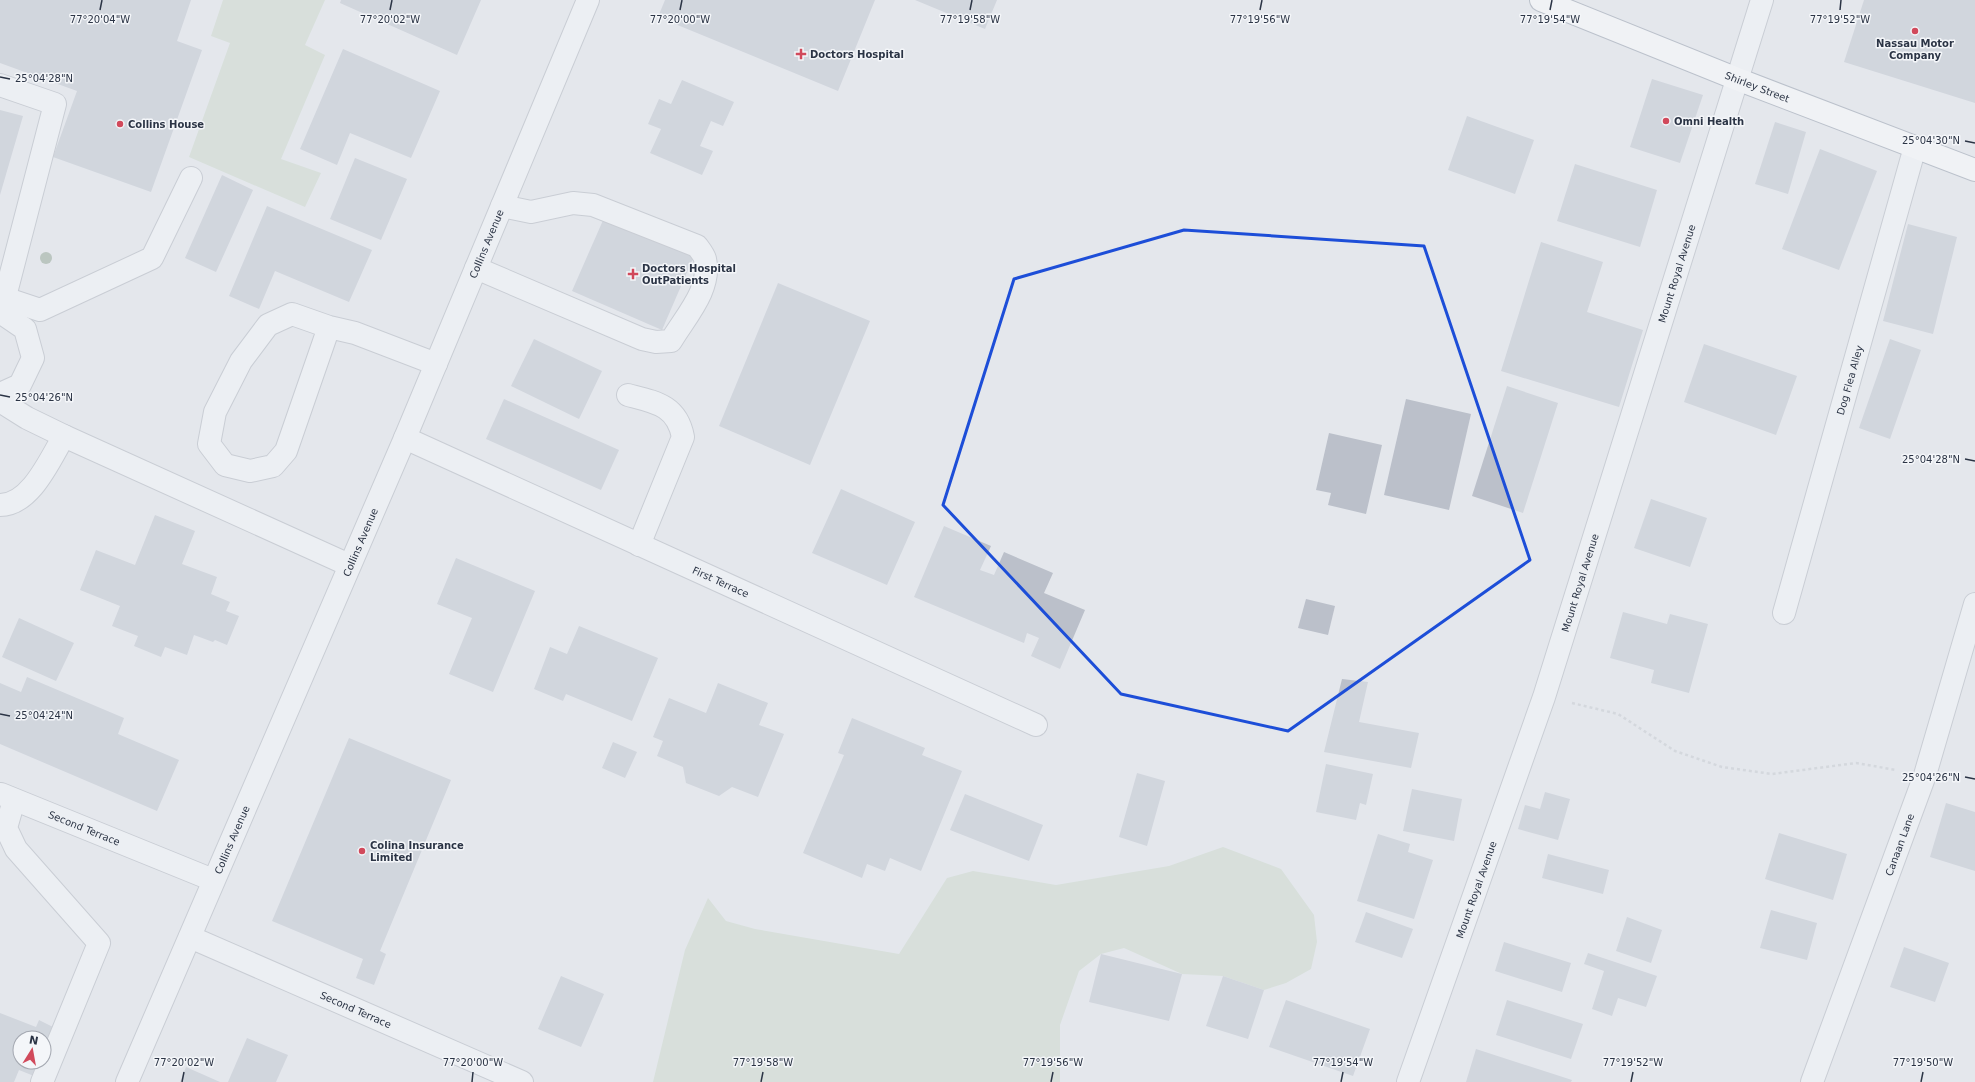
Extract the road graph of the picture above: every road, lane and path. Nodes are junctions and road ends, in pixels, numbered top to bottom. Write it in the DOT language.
graph roads {
  1 [pos="588,0"];
  2 [pos="1541,0"];
  3 [pos="1762,0"];
  4 [pos="1737,79"];
  5 [pos="0,85"];
  6 [pos="1915,147"];
  7 [pos="1975,170"];
  8 [pos="191,178"];
  9 [pos="502,206"];
  10 [pos="476,268"];
  11 [pos="2,307"];
  12 [pos="329,327"];
  13 [pos="436,364"];
  14 [pos="0,394"];
  15 [pos="628,395"];
  16 [pos="0,401"];
  17 [pos="64,436"];
  18 [pos="405,438"];
  19 [pos="0,505"];
  20 [pos="639,545"];
  21 [pos="349,565"];
  22 [pos="1975,604"];
  23 [pos="1784,613"];
  24 [pos="1544,697"];
  25 [pos="1036,724"];
  26 [pos="1925,775"];
  27 [pos="7,797"];
  28 [pos="214,880"];
  29 [pos="190,937"];
  30 [pos="42,1082"];
  31 [pos="126,1082"];
  32 [pos="522,1082"];
  33 [pos="1408,1082"];
  34 [pos="1812,1082"];
  1 -- 9 [label="street, Collins Avenue"];
  2 -- 4 [label="highway, Shirley Street"];
  3 -- 4 [label="street, Mount Royal Avenue"];
  4 -- 6 [label="highway, Shirley Street"];
  4 -- 24 [label="street, Mount Royal Avenue"];
  5 -- 11 [label="street"];
  6 -- 7 [label="highway, Shirley Street"];
  6 -- 23 [label="street, Dog Flea Alley"];
  8 -- 11 [label="street"];
  9 -- 10 [label="street, Collins Avenue"];
  9 -- 10 [label="street"];
  10 -- 13 [label="street, Collins Avenue"];
  11 -- 14 [label="street"];
  12 -- 12 [label="street"];
  12 -- 13 [label="street"];
  13 -- 18 [label="street, Collins Avenue"];
  15 -- 20 [label="street"];
  16 -- 17 [label="street"];
  17 -- 19 [label="street"];
  17 -- 21 [label="street"];
  18 -- 20 [label="street, First Terrace"];
  18 -- 21 [label="street, Collins Avenue"];
  20 -- 25 [label="street, First Terrace"];
  21 -- 28 [label="street, Collins Avenue"];
  22 -- 26 [label="street, Canaan Lane"];
  24 -- 26 [label="path"];
  24 -- 33 [label="street, Mount Royal Avenue"];
  26 -- 34 [label="street, Canaan Lane"];
  27 -- 28 [label="street, Second Terrace"];
  27 -- 30 [label="street"];
  28 -- 29 [label="street, Collins Avenue"];
  29 -- 31 [label="street, Collins Avenue"];
  29 -- 32 [label="street, Second Terrace"];
}
